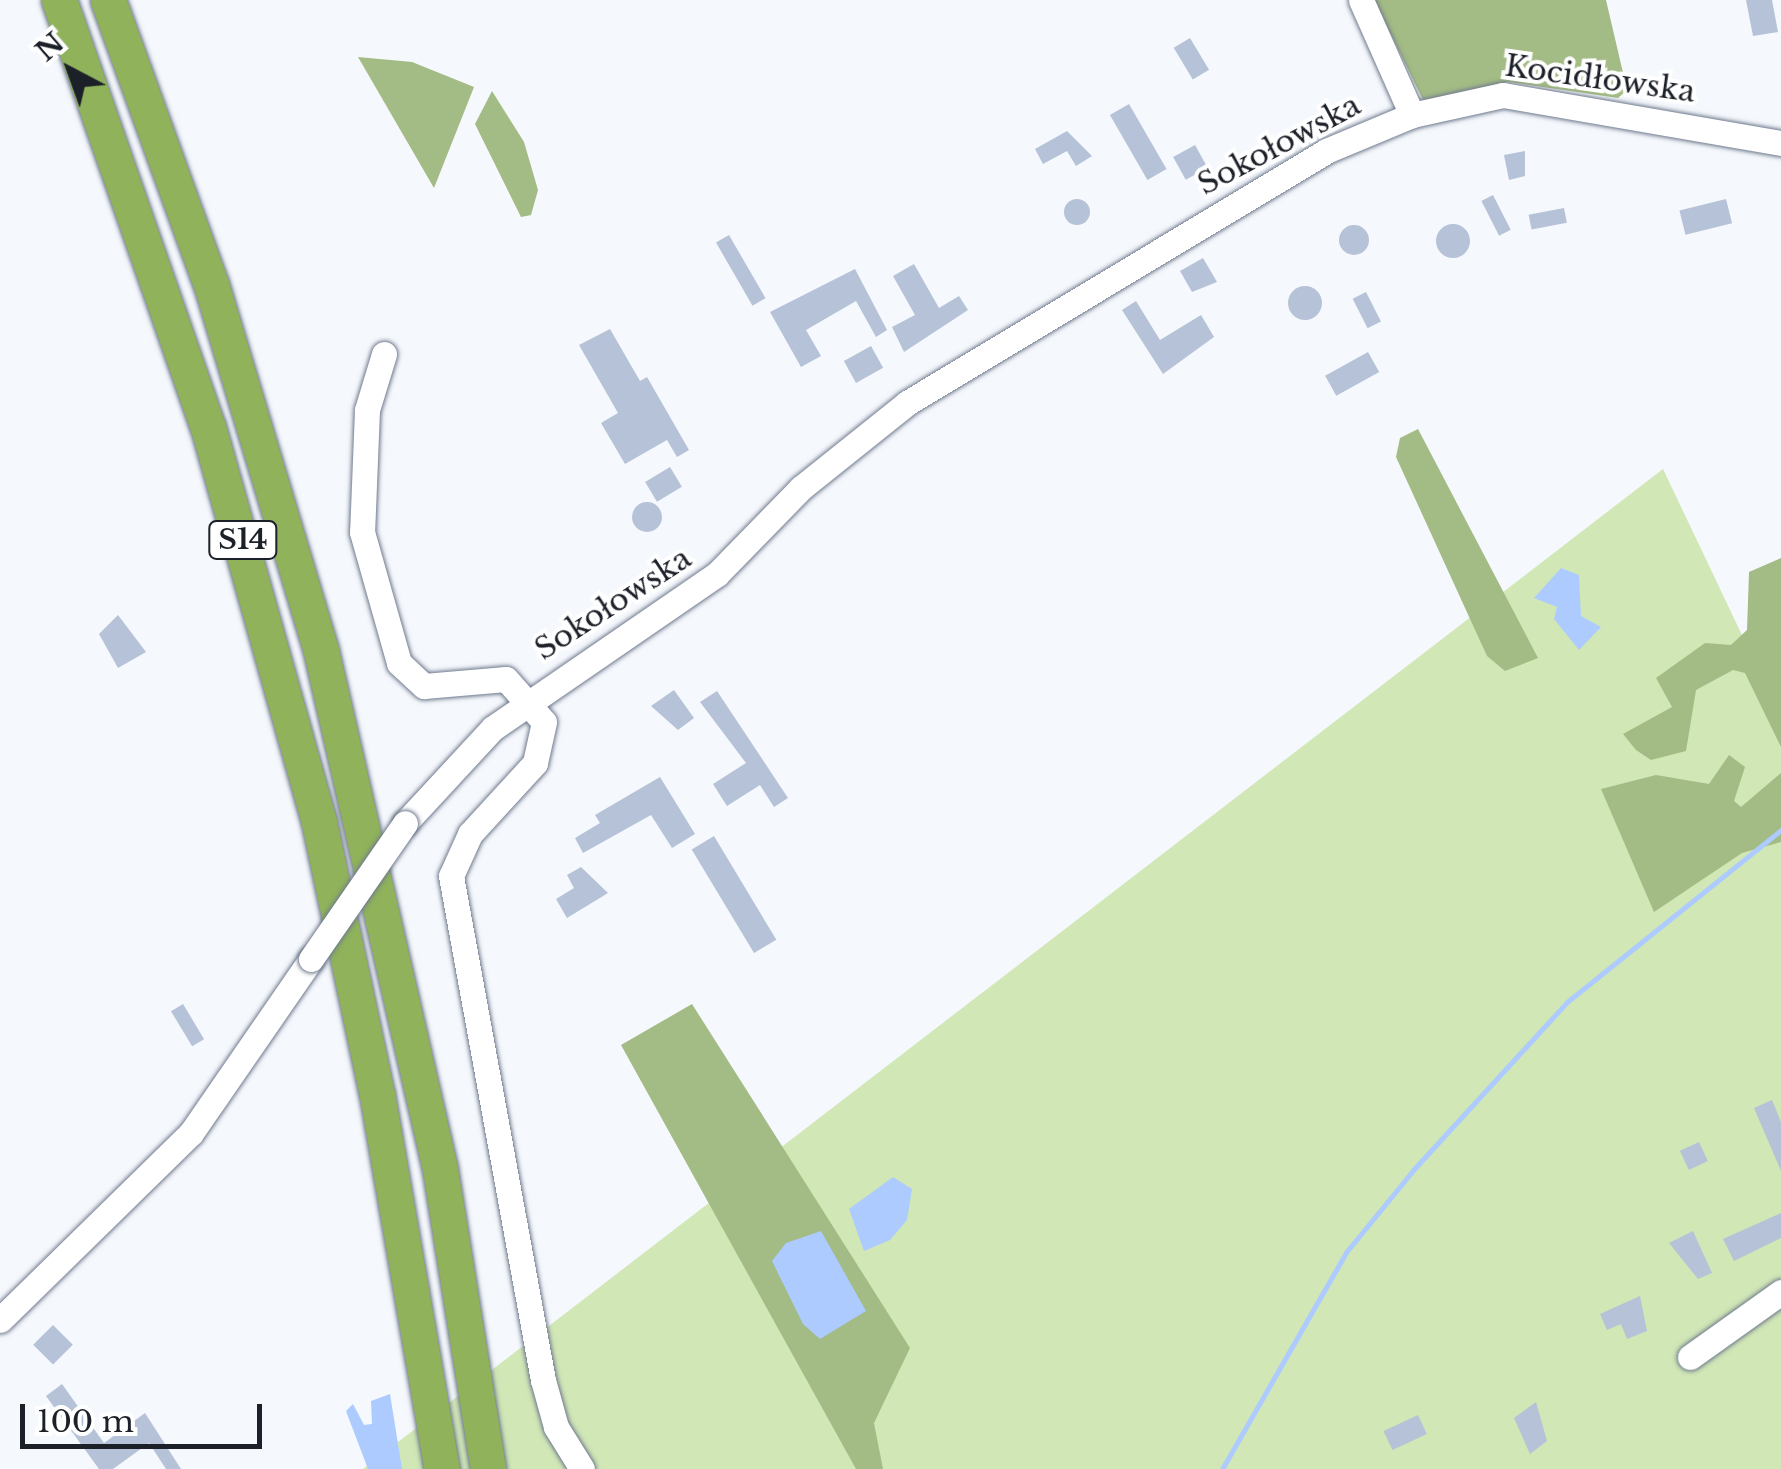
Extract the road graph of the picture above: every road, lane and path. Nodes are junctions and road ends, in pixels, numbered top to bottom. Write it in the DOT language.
graph roads {
  1 [pos="59,0"];
  2 [pos="108,0"];
  3 [pos="1361,0"];
  4 [pos="1412,115"];
  5 [pos="1781,143"];
  6 [pos="384,354"];
  7 [pos="529,698"];
  8 [pos="1781,1292"];
  9 [pos="0,1320"];
  10 [pos="1690,1357"];
  11 [pos="442,1469"];
  12 [pos="488,1469"];
  13 [pos="582,1469"];
  1 -- 11 [label="highway, S14"];
  2 -- 12 [label="highway, S14"];
  3 -- 4 [label="street"];
  4 -- 5 [label="street, Kocidłowska"];
  4 -- 7 [label="street, Sokołowska"];
  6 -- 7 [label="street"];
  7 -- 9 [label="street, Sokołowska, bridge"];
  7 -- 13 [label="street"];
  8 -- 10 [label="street"];
}
